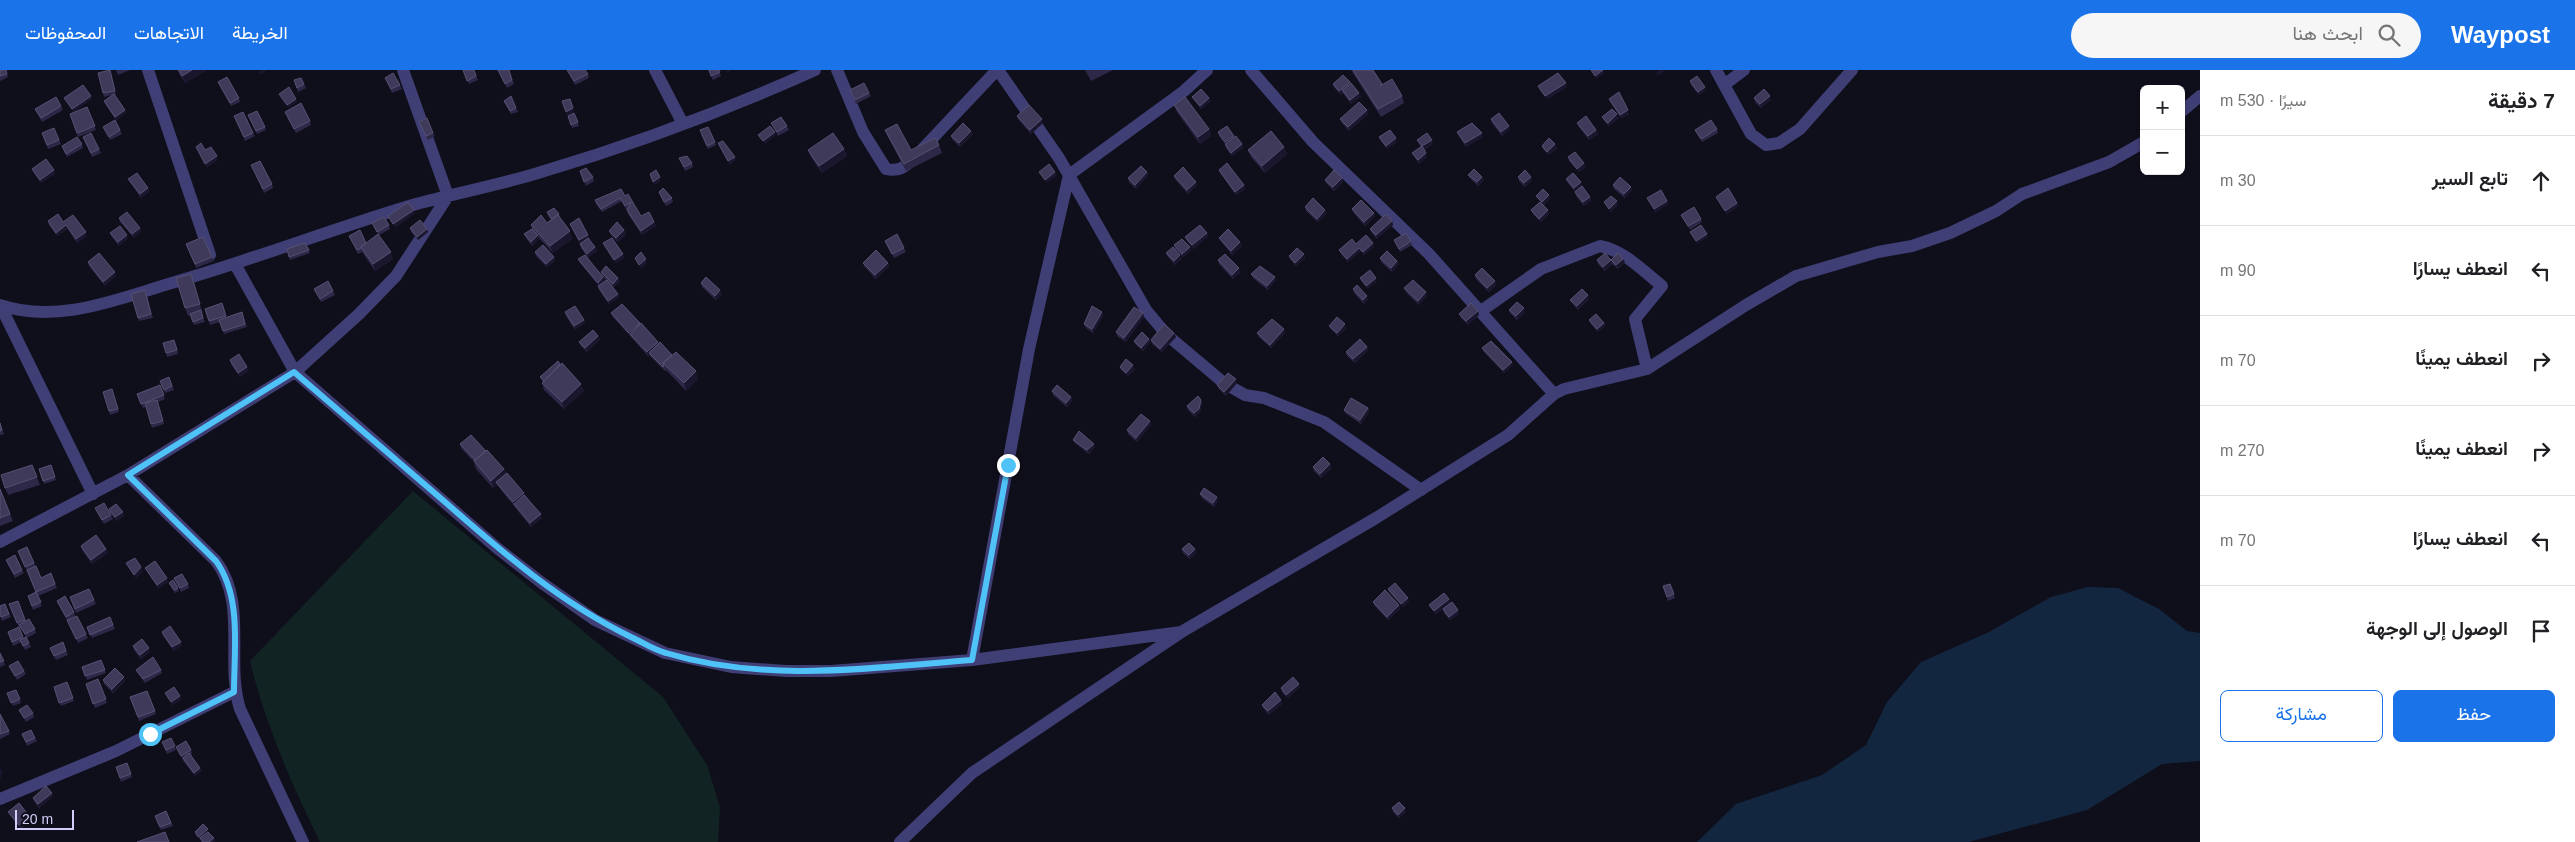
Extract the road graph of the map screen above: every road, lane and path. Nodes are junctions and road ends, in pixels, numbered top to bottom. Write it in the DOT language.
graph roads {
  1 [pos="148,70"];
  2 [pos="403,70"];
  3 [pos="655,70"];
  4 [pos="816,70"];
  5 [pos="837,70"];
  6 [pos="998,70"];
  7 [pos="1207,70"];
  8 [pos="1251,70"];
  9 [pos="1716,70"];
  10 [pos="1744,70"];
  11 [pos="1852,70"];
  12 [pos="1724,85"];
  13 [pos="2200,96"];
  14 [pos="2185,109"];
  15 [pos="682,124"];
  16 [pos="2140,144"];
  17 [pos="1068,175"];
  18 [pos="448,196"];
  19 [pos="235,264"];
  20 [pos="215,270"];
  21 [pos="0,305"];
  22 [pos="1481,311"];
  23 [pos="1647,369"];
  24 [pos="294,372"];
  25 [pos="1554,394"];
  26 [pos="128,475"];
  27 [pos="1421,490"];
  28 [pos="94,494"];
  29 [pos="0,542"];
  30 [pos="1184,632"];
  31 [pos="972,660"];
  32 [pos="234,692"];
  33 [pos="0,800"];
  34 [pos="303,842"];
  35 [pos="900,842"];
  1 -- 20 [label="street"];
  2 -- 18 [label="street"];
  3 -- 15 [label="street"];
  4 -- 15 [label="street"];
  5 -- 6 [label="street"];
  6 -- 17 [label="street"];
  7 -- 17 [label="street"];
  8 -- 22 [label="street"];
  9 -- 12 [label="street"];
  10 -- 12 [label="street"];
  11 -- 12 [label="street"];
  13 -- 14 [label="street"];
  15 -- 18 [label="street"];
  16 -- 23 [label="street"];
  17 -- 27 [label="street"];
  17 -- 31 [label="street"];
  18 -- 19 [label="street"];
  18 -- 24 [label="street"];
  19 -- 20 [label="street"];
  19 -- 24 [label="street"];
  20 -- 21 [label="street"];
  21 -- 28 [label="street"];
  22 -- 23 [label="street"];
  22 -- 25 [label="street"];
  23 -- 25 [label="street"];
  24 -- 26 [label="street"];
  24 -- 31 [label="street"];
  25 -- 27 [label="street"];
  26 -- 28 [label="street"];
  26 -- 32 [label="street"];
  27 -- 30 [label="street"];
  28 -- 29 [label="street"];
  30 -- 31 [label="street"];
  30 -- 35 [label="street"];
  32 -- 33 [label="street"];
  32 -- 34 [label="street"];
}
